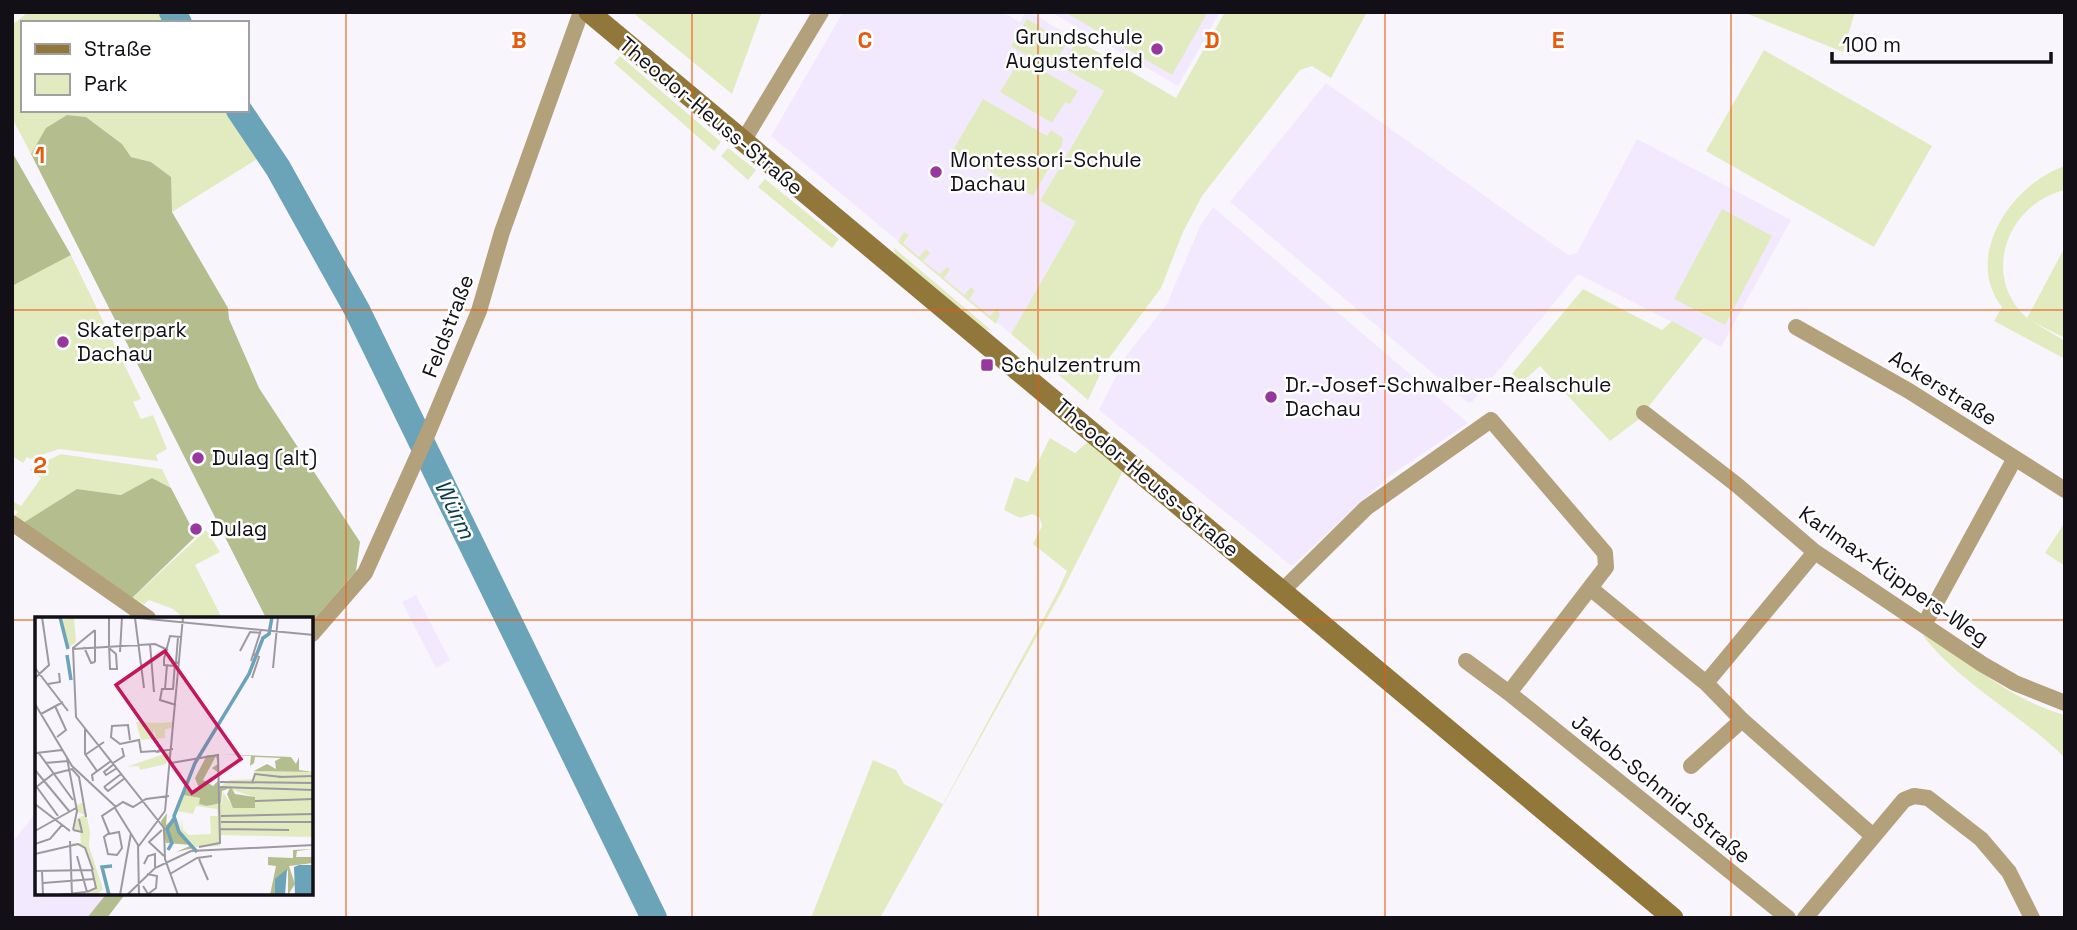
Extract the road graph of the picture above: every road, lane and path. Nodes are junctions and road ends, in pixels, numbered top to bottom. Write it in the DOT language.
graph roads {
  1 [pos="581,12"];
  2 [pos="589,12"];
  3 [pos="821,12"];
  4 [pos="742,142"];
  5 [pos="1796,327"];
  6 [pos="1644,413"];
  7 [pos="2015,458"];
  8 [pos="2065,490"];
  9 [pos="12,523"];
  10 [pos="1815,552"];
  11 [pos="1590,589"];
  12 [pos="1282,591"];
  13 [pos="147,617"];
  14 [pos="1924,623"];
  15 [pos="313,633"];
  16 [pos="1466,661"];
  17 [pos="1706,683"];
  18 [pos="1508,693"];
  19 [pos="2065,703"];
  20 [pos="1742,720"];
  21 [pos="1691,766"];
  22 [pos="1873,836"];
  23 [pos="1673,918"];
  24 [pos="1788,918"];
  25 [pos="1805,918"];
  26 [pos="2032,918"];
  1 -- 15 [label="street, Feldstraße"];
  2 -- 4 [label="street, Theodor-Heuss-Straße"];
  3 -- 4 [label="street"];
  4 -- 12 [label="street, Theodor-Heuss-Straße"];
  5 -- 7 [label="street, Ackerstraße"];
  6 -- 10 [label="street, Karlmax-Küppers-Weg"];
  7 -- 8 [label="street, Ackerstraße"];
  7 -- 14 [label="street"];
  9 -- 13 [label="street"];
  10 -- 14 [label="street, Karlmax-Küppers-Weg"];
  10 -- 17 [label="street"];
  11 -- 12 [label="street"];
  11 -- 17 [label="street"];
  11 -- 18 [label="street"];
  12 -- 23 [label="street, Theodor-Heuss-Straße"];
  14 -- 19 [label="street, Karlmax-Küppers-Weg"];
  16 -- 18 [label="street, Jakob-Schmid-Straße"];
  17 -- 20 [label="street"];
  18 -- 24 [label="street, Jakob-Schmid-Straße"];
  20 -- 21 [label="street"];
  20 -- 22 [label="street"];
  22 -- 25 [label="street"];
  22 -- 26 [label="street"];
}
